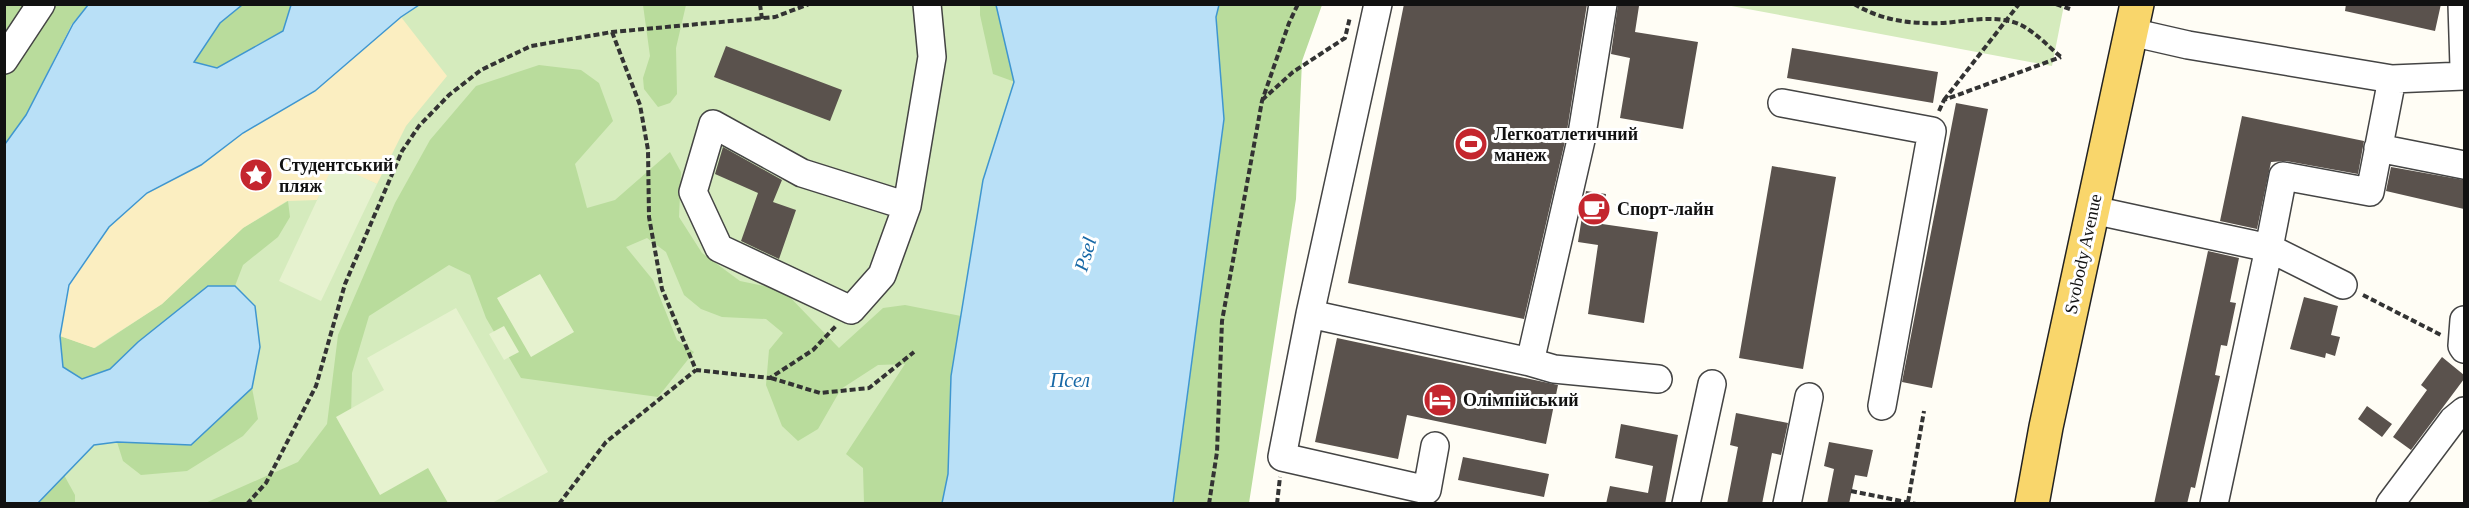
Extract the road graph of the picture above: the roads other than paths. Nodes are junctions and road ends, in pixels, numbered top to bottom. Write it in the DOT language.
graph roads {
  1 [pos="41,4"];
  2 [pos="927,4"];
  3 [pos="1378,4"];
  4 [pos="1603,4"];
  5 [pos="2462,4"];
  6 [pos="2134,18"];
  7 [pos="4,60"];
  8 [pos="2463,72"];
  9 [pos="2392,79"];
  10 [pos="1782,103"];
  11 [pos="2378,148"];
  12 [pos="2464,165"];
  13 [pos="907,206"];
  14 [pos="2093,210"];
  15 [pos="2269,248"];
  16 [pos="2343,285"];
  17 [pos="1310,314"];
  18 [pos="2464,320"];
  19 [pos="2463,347"];
  20 [pos="1530,362"];
  21 [pos="1658,379"];
  22 [pos="1712,384"];
  23 [pos="1809,397"];
  24 [pos="1882,406"];
  25 [pos="2464,411"];
  26 [pos="1435,446"];
  27 [pos="1686,504"];
  28 [pos="1787,504"];
  29 [pos="2032,504"];
  30 [pos="2214,504"];
  31 [pos="2390,504"];
  1 -- 7 [label="street"];
  2 -- 13 [label="street"];
  3 -- 17 [label="street"];
  4 -- 20 [label="street"];
  5 -- 8 [label="street"];
  6 -- 9 [label="street"];
  6 -- 14 [label="main road, Svobody Avenue"];
  8 -- 9 [label="street"];
  9 -- 11 [label="street"];
  10 -- 24 [label="street"];
  11 -- 12 [label="street"];
  11 -- 15 [label="street"];
  13 -- 13 [label="street"];
  14 -- 15 [label="street"];
  14 -- 29 [label="main road, Svobody Avenue"];
  15 -- 16 [label="street"];
  15 -- 30 [label="street"];
  17 -- 20 [label="street"];
  17 -- 26 [label="street"];
  18 -- 19 [label="street"];
  20 -- 21 [label="street"];
  22 -- 27 [label="street"];
  23 -- 28 [label="street"];
  25 -- 31 [label="street"];
}
